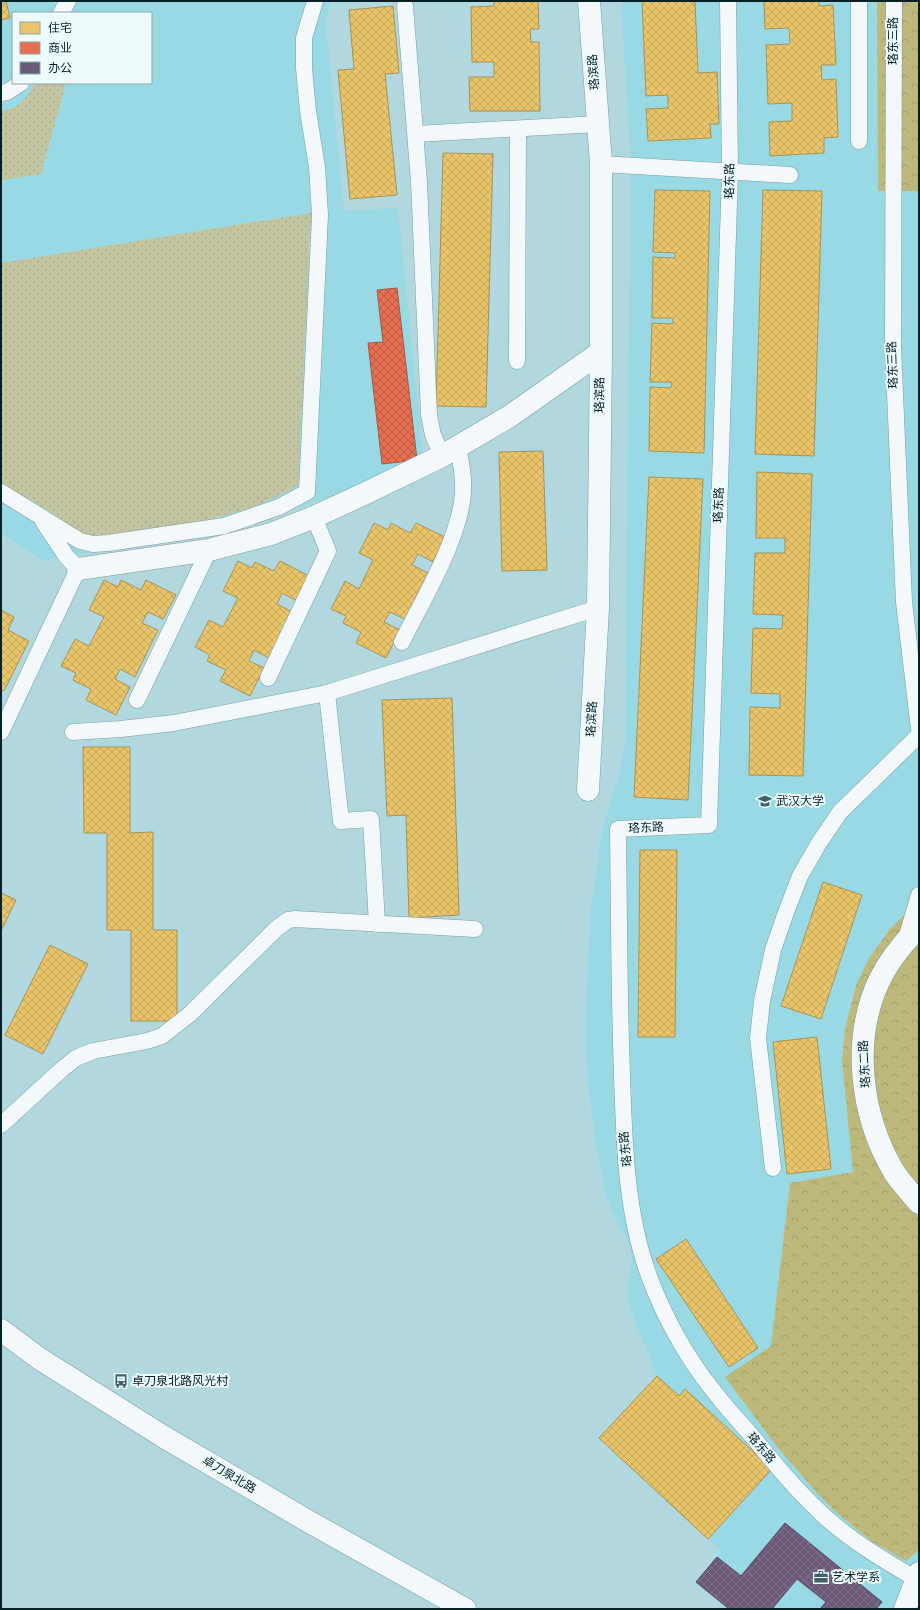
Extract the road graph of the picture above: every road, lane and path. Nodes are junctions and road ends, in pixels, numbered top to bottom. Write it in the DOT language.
graph roads {
  1 [pos="68,1"];
  2 [pos="315,1"];
  3 [pos="589,1"];
  4 [pos="728,1"];
  5 [pos="859,1"];
  6 [pos="894,1"];
  7 [pos="405,6"];
  8 [pos="62,12"];
  9 [pos="19,84"];
  10 [pos="1,93"];
  11 [pos="598,124"];
  12 [pos="518,129"];
  13 [pos="416,134"];
  14 [pos="859,141"];
  15 [pos="601,164"];
  16 [pos="730,172"];
  17 [pos="790,175"];
  18 [pos="601,352"];
  19 [pos="517,361"];
  20 [pos="450,451"];
  21 [pos="1,492"];
  22 [pos="40,516"];
  23 [pos="314,517"];
  24 [pos="209,550"];
  25 [pos="78,569"];
  26 [pos="598,608"];
  27 [pos="402,642"];
  28 [pos="268,678"];
  29 [pos="327,693"];
  30 [pos="137,700"];
  31 [pos="919,729"];
  32 [pos="1,732"];
  33 [pos="72,732"];
  34 [pos="919,735"];
  35 [pos="588,790"];
  36 [pos="919,895"];
  37 [pos="377,924"];
  38 [pos="475,929"];
  39 [pos="912,934"];
  40 [pos="1,1125"];
  41 [pos="773,1168"];
  42 [pos="919,1203"];
  43 [pos="1,1330"];
  44 [pos="917,1576"];
  45 [pos="465,1609"];
  46 [pos="905,1609"];
  1 -- 8 [label="lane"];
  2 -- 22 [label="lane"];
  3 -- 11 [label="street, 珞滨路"];
  4 -- 16 [label="lane, 珞东路"];
  5 -- 14 [label="lane"];
  6 -- 31 [label="lane, 珞东三路"];
  7 -- 13 [label="lane"];
  9 -- 10 [label="lane"];
  11 -- 12 [label="lane"];
  11 -- 15 [label="street, 珞滨路"];
  12 -- 13 [label="lane"];
  12 -- 19 [label="lane"];
  13 -- 20 [label="lane"];
  15 -- 16 [label="lane"];
  15 -- 18 [label="street, 珞滨路"];
  16 -- 17 [label="lane"];
  16 -- 44 [label="lane, 珞东路"];
  18 -- 20 [label="street"];
  18 -- 26 [label="street, 珞滨路"];
  20 -- 23 [label="street"];
  20 -- 27 [label="lane"];
  21 -- 22 [label="lane"];
  22 -- 25 [label="lane"];
  23 -- 24 [label="street"];
  23 -- 28 [label="lane"];
  24 -- 25 [label="street"];
  24 -- 30 [label="lane"];
  25 -- 32 [label="lane"];
  26 -- 29 [label="lane"];
  26 -- 35 [label="street, 珞滨路"];
  29 -- 33 [label="lane"];
  29 -- 37 [label="lane"];
  34 -- 41 [label="lane"];
  36 -- 39 [label="lane"];
  37 -- 38 [label="lane"];
  37 -- 40 [label="lane"];
  39 -- 42 [label="street, 珞东二路"];
  43 -- 45 [label="street, 卓刀泉北路"];
  44 -- 46 [label="street"];
}
